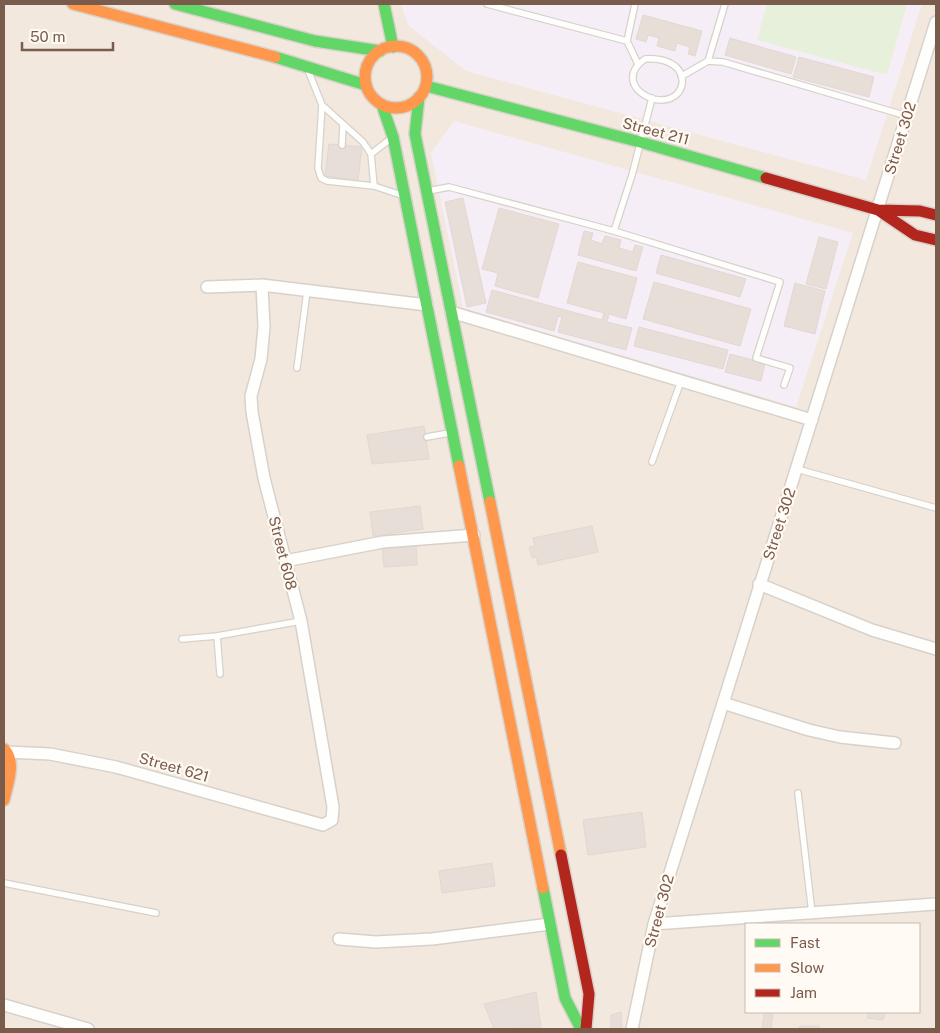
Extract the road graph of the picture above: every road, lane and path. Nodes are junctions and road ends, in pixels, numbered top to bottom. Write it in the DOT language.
graph roads {
  1 [pos="73,4"];
  2 [pos="175,4"];
  3 [pos="384,4"];
  4 [pos="487,4"];
  5 [pos="635,4"];
  6 [pos="725,4"];
  7 [pos="210,8"];
  8 [pos="936,22"];
  9 [pos="626,41"];
  10 [pos="393,47"];
  11 [pos="380,51"];
  12 [pos="708,61"];
  13 [pos="638,64"];
  14 [pos="307,66"];
  15 [pos="682,76"];
  16 [pos="366,85"];
  17 [pos="426,86"];
  18 [pos="419,97"];
  19 [pos="652,98"];
  20 [pos="322,104"];
  21 [pos="382,104"];
  22 [pos="907,116"];
  23 [pos="343,124"];
  24 [pos="393,137"];
  25 [pos="640,142"];
  26 [pos="342,145"];
  27 [pos="371,154"];
  28 [pos="374,186"];
  29 [pos="426,192"];
  30 [pos="405,197"];
  31 [pos="878,210"];
  32 [pos="936,215"];
  33 [pos="614,231"];
  34 [pos="936,240"];
  35 [pos="262,285"];
  36 [pos="206,287"];
  37 [pos="308,291"];
  38 [pos="427,305"];
  39 [pos="451,312"];
  40 [pos="297,368"];
  41 [pos="681,381"];
  42 [pos="784,385"];
  43 [pos="812,420"];
  44 [pos="453,433"];
  45 [pos="428,437"];
  46 [pos="652,462"];
  47 [pos="797,469"];
  48 [pos="936,508"];
  49 [pos="474,535"];
  50 [pos="285,561"];
  51 [pos="759,584"];
  52 [pos="301,621"];
  53 [pos="217,636"];
  54 [pos="182,639"];
  55 [pos="936,649"];
  56 [pos="220,674"];
  57 [pos="723,703"];
  58 [pos="895,743"];
  59 [pos="6,750"];
  60 [pos="798,792"];
  61 [pos="4,800"];
  62 [pos="332,820"];
  63 [pos="4,883"];
  64 [pos="936,904"];
  65 [pos="156,913"];
  66 [pos="812,913"];
  67 [pos="550,924"];
  68 [pos="654,924"];
  69 [pos="339,939"];
  70 [pos="4,1005"];
  71 [pos="88,1029"];
  72 [pos="581,1029"];
  73 [pos="586,1029"];
  74 [pos="632,1029"];
  1 -- 14 [label="main road"];
  2 -- 7 [label="main road"];
  3 -- 10 [label="main road"];
  4 -- 9 [label="lane"];
  5 -- 9 [label="lane"];
  6 -- 12 [label="lane"];
  7 -- 11 [label="main road"];
  8 -- 22 [label="street, Street 302"];
  9 -- 13 [label="lane"];
  10 -- 11 [label="main road"];
  10 -- 17 [label="main road"];
  11 -- 16 [label="main road"];
  12 -- 15 [label="lane"];
  12 -- 22 [label="lane"];
  13 -- 15 [label="lane"];
  13 -- 19 [label="lane"];
  14 -- 16 [label="main road"];
  14 -- 20 [label="lane"];
  15 -- 19 [label="lane"];
  16 -- 21 [label="main road"];
  17 -- 18 [label="main road"];
  17 -- 25 [label="main road, Street 211"];
  18 -- 21 [label="main road"];
  18 -- 29 [label="main road"];
  19 -- 25 [label="lane"];
  20 -- 23 [label="lane"];
  20 -- 28 [label="lane"];
  21 -- 24 [label="main road"];
  22 -- 31 [label="street, Street 302"];
  23 -- 26 [label="lane"];
  23 -- 27 [label="lane"];
  24 -- 27 [label="lane"];
  24 -- 30 [label="main road"];
  25 -- 31 [label="main road, Street 211"];
  25 -- 33 [label="lane"];
  27 -- 28 [label="lane"];
  28 -- 30 [label="lane"];
  29 -- 33 [label="lane"];
  29 -- 39 [label="main road"];
  30 -- 38 [label="main road"];
  31 -- 32 [label="main road, Street 211"];
  31 -- 34 [label="main road, Street 211"];
  31 -- 43 [label="street, Street 302"];
  33 -- 42 [label="lane"];
  35 -- 36 [label="street"];
  35 -- 37 [label="street"];
  35 -- 50 [label="street, Street 608"];
  37 -- 38 [label="street"];
  37 -- 40 [label="lane"];
  38 -- 44 [label="main road"];
  39 -- 41 [label="street"];
  39 -- 73 [label="main road"];
  41 -- 43 [label="street"];
  41 -- 46 [label="lane"];
  43 -- 47 [label="street, Street 302"];
  44 -- 45 [label="lane"];
  44 -- 49 [label="main road"];
  47 -- 48 [label="lane"];
  47 -- 51 [label="street, Street 302"];
  49 -- 50 [label="street"];
  49 -- 67 [label="main road"];
  50 -- 52 [label="street, Street 608"];
  51 -- 55 [label="street"];
  51 -- 57 [label="street, Street 302"];
  52 -- 53 [label="lane"];
  52 -- 62 [label="street, Street 608"];
  53 -- 54 [label="lane"];
  53 -- 56 [label="lane"];
  57 -- 58 [label="street"];
  57 -- 68 [label="street, Street 302"];
  59 -- 61 [label="main road"];
  59 -- 62 [label="street, Street 621"];
  60 -- 66 [label="lane"];
  63 -- 65 [label="lane"];
  64 -- 66 [label="street"];
  66 -- 68 [label="street"];
  67 -- 69 [label="street"];
  67 -- 72 [label="main road"];
  68 -- 74 [label="street, Street 302"];
  70 -- 71 [label="street"];
}
